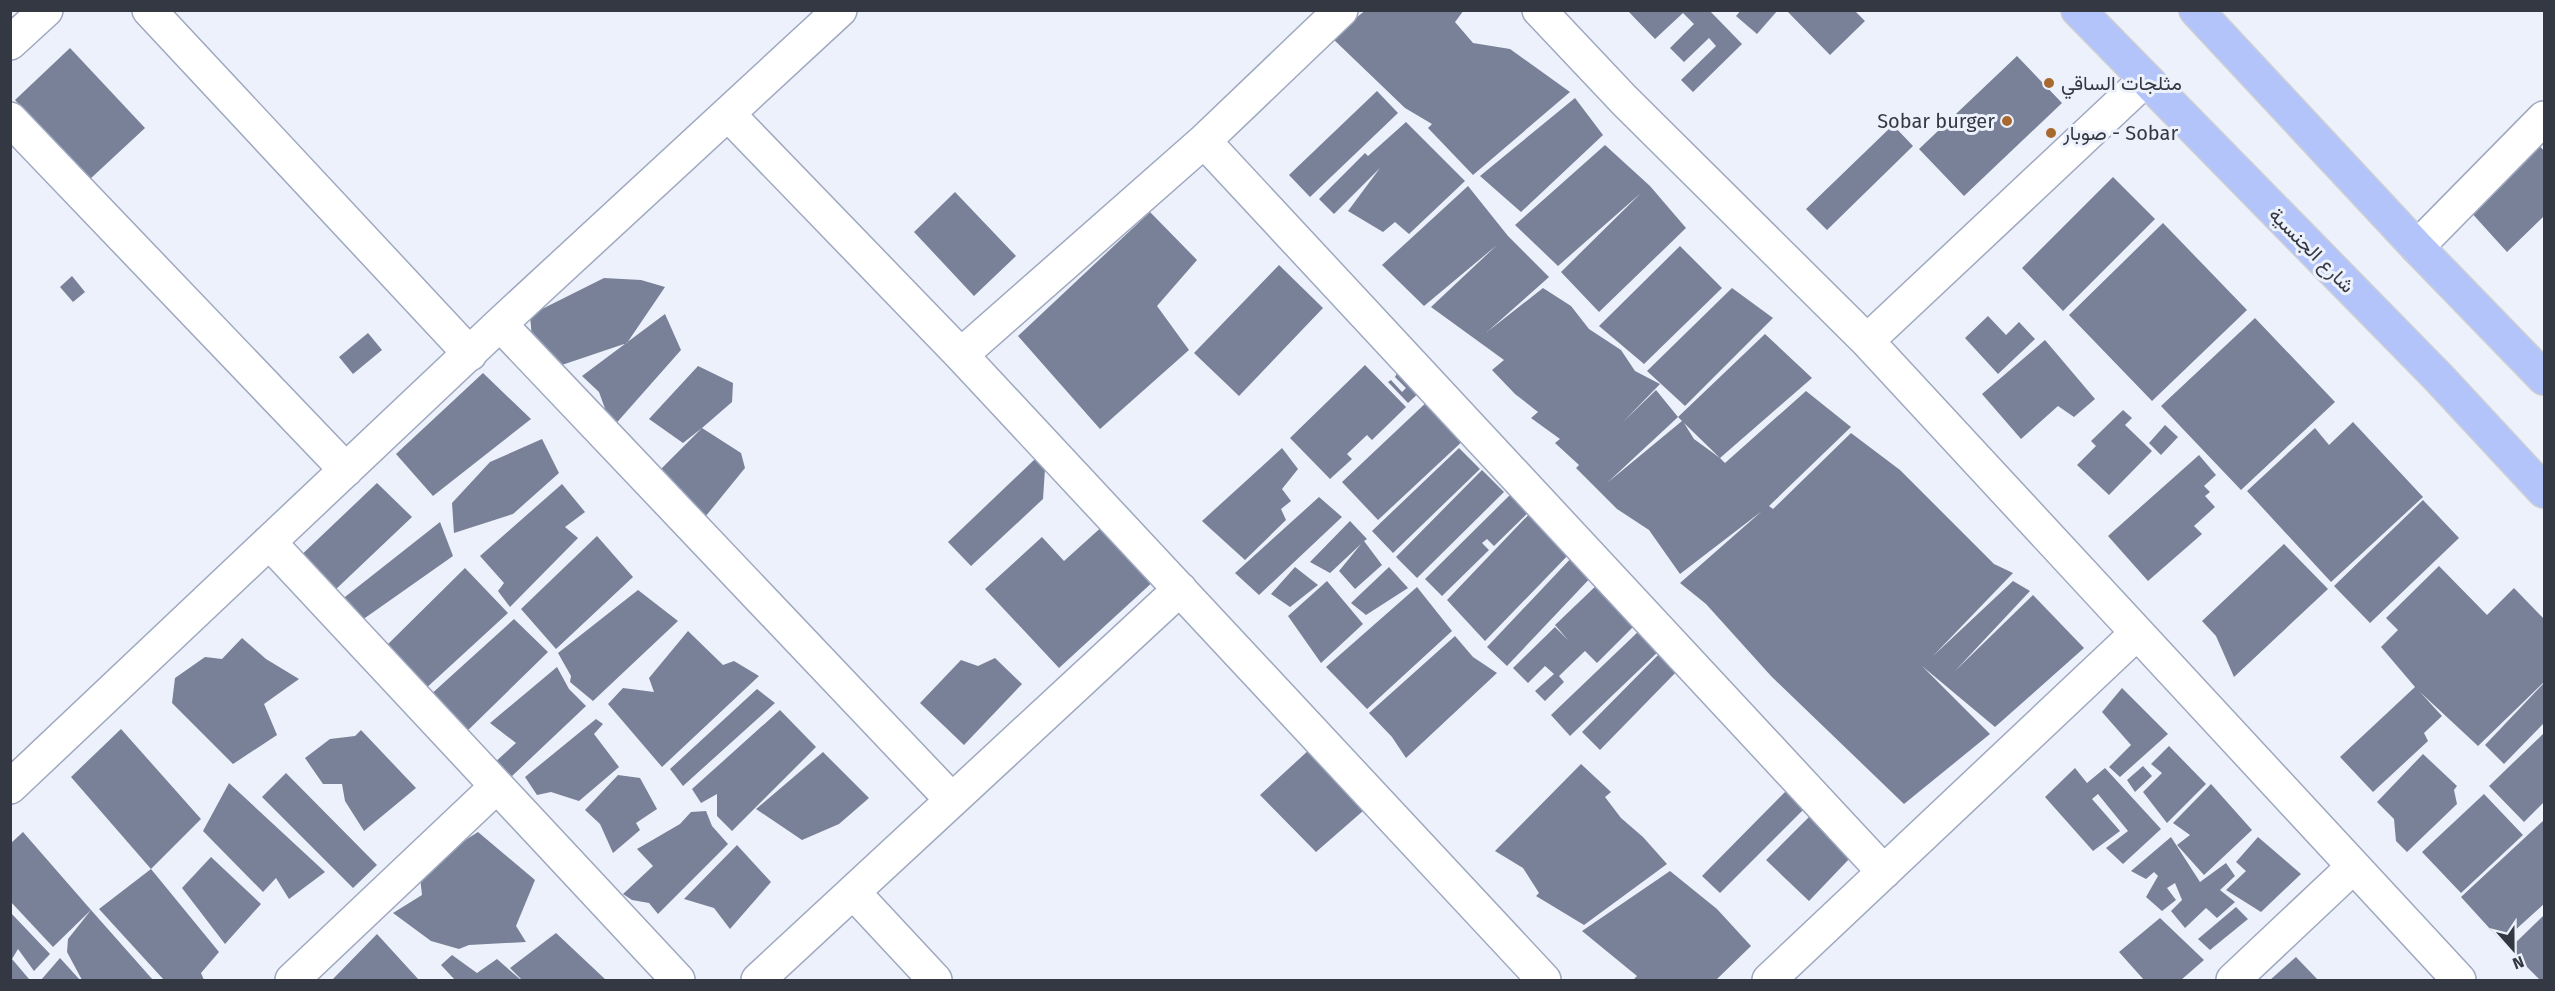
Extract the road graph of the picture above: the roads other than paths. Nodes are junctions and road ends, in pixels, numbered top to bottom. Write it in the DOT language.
graph roads {
  1 [pos="46,10"];
  2 [pos="149,10"];
  3 [pos="840,10"];
  4 [pos="1341,10"];
  5 [pos="1539,10"];
  6 [pos="2078,10"];
  7 [pos="2196,10"];
  8 [pos="10,43"];
  9 [pos="2145,80"];
  10 [pos="728,114"];
  11 [pos="2544,118"];
  12 [pos="10,119"];
  13 [pos="1204,141"];
  14 [pos="2417,247"];
  15 [pos="500,324"];
  16 [pos="1867,341"];
  17 [pos="470,354"];
  18 [pos="961,355"];
  19 [pos="2544,378"];
  20 [pos="346,470"];
  21 [pos="2544,490"];
  22 [pos="269,542"];
  23 [pos="1180,589"];
  24 [pos="2138,633"];
  25 [pos="497,786"];
  26 [pos="10,787"];
  27 [pos="952,800"];
  28 [pos="2354,867"];
  29 [pos="1884,872"];
  30 [pos="853,892"];
  31 [pos="292,981"];
  32 [pos="678,981"];
  33 [pos="758,981"];
  34 [pos="935,981"];
  35 [pos="1544,981"];
  36 [pos="1769,981"];
  37 [pos="2233,981"];
  38 [pos="2458,981"];
  1 -- 8 [label="street"];
  2 -- 17 [label="street"];
  3 -- 10 [label="street"];
  4 -- 13 [label="street"];
  5 -- 16 [label="street"];
  6 -- 9 [label="main road, شارع الجنسية"];
  7 -- 14 [label="main road"];
  9 -- 16 [label="street"];
  9 -- 21 [label="main road, شارع الجنسية"];
  10 -- 15 [label="street"];
  10 -- 18 [label="street"];
  11 -- 14 [label="street"];
  12 -- 20 [label="street"];
  13 -- 18 [label="street"];
  13 -- 29 [label="street"];
  14 -- 19 [label="main road"];
  15 -- 17 [label="street"];
  15 -- 27 [label="street"];
  16 -- 24 [label="street"];
  17 -- 20 [label="street"];
  18 -- 23 [label="street"];
  20 -- 22 [label="street"];
  22 -- 25 [label="street"];
  22 -- 26 [label="street"];
  23 -- 27 [label="street"];
  23 -- 35 [label="street"];
  24 -- 28 [label="street"];
  24 -- 29 [label="street"];
  25 -- 31 [label="street"];
  25 -- 32 [label="street"];
  27 -- 30 [label="street"];
  28 -- 37 [label="street"];
  28 -- 38 [label="street"];
  29 -- 36 [label="street"];
  30 -- 33 [label="street"];
  30 -- 34 [label="street"];
}
